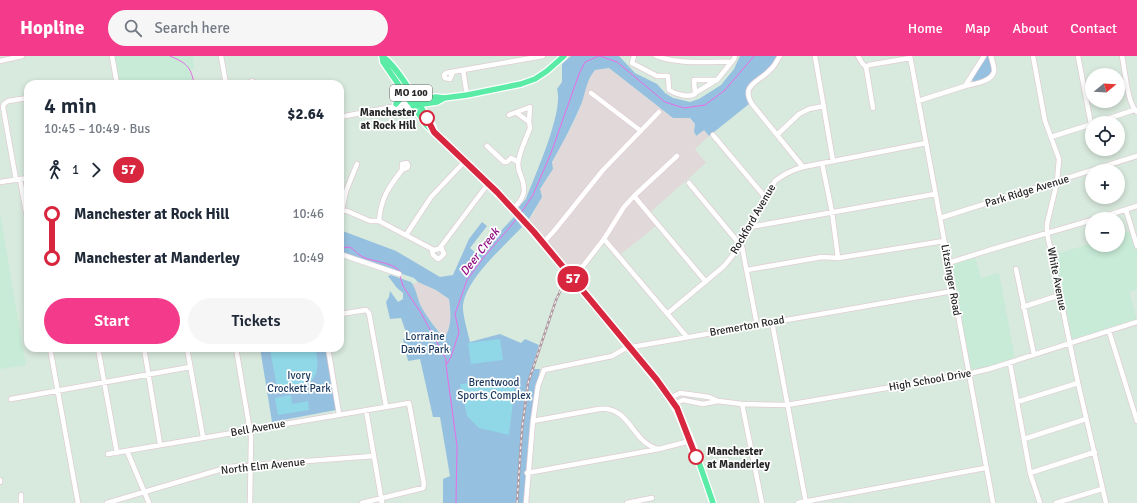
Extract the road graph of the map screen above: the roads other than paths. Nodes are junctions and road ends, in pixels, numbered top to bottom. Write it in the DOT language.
graph roads {
  1 [pos="22,56"];
  2 [pos="112,56"];
  3 [pos="221,56"];
  4 [pos="382,56"];
  5 [pos="543,56"];
  6 [pos="564,56"];
  7 [pos="634,56"];
  8 [pos="656,56"];
  9 [pos="735,56"];
  10 [pos="780,56"];
  11 [pos="815,56"];
  12 [pos="858,56"];
  13 [pos="984,56"];
  14 [pos="991,56"];
  15 [pos="1033,56"];
  16 [pos="1078,56"];
  17 [pos="1122,56"];
  18 [pos="910,57"];
  19 [pos="0,61"];
  20 [pos="732,62"];
  21 [pos="866,67"];
  22 [pos="463,70"];
  23 [pos="453,72"];
  24 [pos="115,80"];
  25 [pos="225,80"];
  26 [pos="716,80"];
  27 [pos="965,86"];
  28 [pos="402,90"];
  29 [pos="591,93"];
  30 [pos="695,93"];
  31 [pos="467,95"];
  32 [pos="444,98"];
  33 [pos="24,99"];
  34 [pos="918,101"];
  35 [pos="414,103"];
  36 [pos="428,103"];
  37 [pos="394,106"];
  38 [pos="824,106"];
  39 [pos="873,108"];
  40 [pos="1136,111"];
  41 [pos="658,112"];
  42 [pos="424,113"];
  43 [pos="517,113"];
  44 [pos="344,116"];
  45 [pos="509,116"];
  46 [pos="1090,116"];
  47 [pos="1119,116"];
  48 [pos="530,122"];
  49 [pos="1085,126"];
  50 [pos="641,131"];
  51 [pos="434,132"];
  52 [pos="778,134"];
  53 [pos="713,135"];
  54 [pos="1051,137"];
  55 [pos="926,142"];
  56 [pos="487,146"];
  57 [pos="677,156"];
  58 [pos="1137,156"];
  59 [pos="465,161"];
  60 [pos="833,161"];
  61 [pos="518,162"];
  62 [pos="822,163"];
  63 [pos="357,164"];
  64 [pos="803,167"];
  65 [pos="402,170"];
  66 [pos="24,178"];
  67 [pos="18,179"];
  68 [pos="0,182"];
  69 [pos="1057,182"];
  70 [pos="689,183"];
  71 [pos="488,184"];
  72 [pos="935,194"];
  73 [pos="634,196"];
  74 [pos="765,197"];
  75 [pos="344,199"];
  76 [pos="24,206"];
  77 [pos="1137,206"];
  78 [pos="514,210"];
  79 [pos="1126,210"];
  80 [pos="344,211"];
  81 [pos="832,212"];
  82 [pos="1119,212"];
  83 [pos="940,218"];
  84 [pos="379,221"];
  85 [pos="1085,222"];
  86 [pos="750,227"];
  87 [pos="1048,233"];
  88 [pos="406,235"];
  89 [pos="604,239"];
  90 [pos="944,241"];
  91 [pos="543,243"];
  92 [pos="740,244"];
  93 [pos="1137,246"];
  94 [pos="440,248"];
  95 [pos="432,250"];
  96 [pos="344,255"];
  97 [pos="838,258"];
  98 [pos="948,263"];
  99 [pos="1016,269"];
  100 [pos="747,270"];
  101 [pos="399,274"];
  102 [pos="573,279"];
  103 [pos="706,282"];
  104 [pos="953,291"];
  105 [pos="1060,295"];
  106 [pos="1023,307"];
  107 [pos="668,313"];
  108 [pos="344,314"];
  109 [pos="772,322"];
  110 [pos="1137,322"];
  111 [pos="757,325"];
  112 [pos="1109,331"];
  113 [pos="687,337"];
  114 [pos="1070,344"];
  115 [pos="630,348"];
  116 [pos="51,352"];
  117 [pos="99,352"];
  118 [pos="145,352"];
  119 [pos="188,352"];
  120 [pos="237,352"];
  121 [pos="329,352"];
  122 [pos="1034,355"];
  123 [pos="1010,363"];
  124 [pos="190,367"];
  125 [pos="148,374"];
  126 [pos="968,374"];
  127 [pos="104,382"];
  128 [pos="1078,383"];
  129 [pos="58,390"];
  130 [pos="670,398"];
  131 [pos="11,399"];
  132 [pos="718,401"];
  133 [pos="1017,402"];
  134 [pos="674,404"];
  135 [pos="742,404"];
  136 [pos="787,405"];
  137 [pos="386,406"];
  138 [pos="366,410"];
  139 [pos="340,414"];
  140 [pos="1086,419"];
  141 [pos="533,421"];
  142 [pos="1137,421"];
  143 [pos="250,429"];
  144 [pos="203,437"];
  145 [pos="1024,439"];
  146 [pos="690,441"];
  147 [pos="643,442"];
  148 [pos="160,444"];
  149 [pos="127,450"];
  150 [pos="660,450"];
  151 [pos="117,452"];
  152 [pos="643,452"];
  153 [pos="1095,452"];
  154 [pos="108,454"];
  155 [pos="374,456"];
  156 [pos="251,465"];
  157 [pos="985,468"];
  158 [pos="527,473"];
  159 [pos="1030,473"];
  160 [pos="1102,489"];
  161 [pos="144,492"];
  162 [pos="21,495"];
  163 [pos="652,498"];
  164 [pos="382,501"];
  165 [pos="805,502"];
  166 [pos="21,503"];
  167 [pos="78,503"];
  168 [pos="107,503"];
  169 [pos="148,503"];
  170 [pos="250,503"];
  171 [pos="362,503"];
  172 [pos="526,503"];
  173 [pos="627,503"];
  174 [pos="713,503"];
  175 [pos="762,503"];
  176 [pos="798,503"];
  177 [pos="993,503"];
  178 [pos="1040,503"];
  179 [pos="1056,503"];
  180 [pos="1106,503"];
  1 -- 19 [label="street"];
  2 -- 24 [label="street"];
  3 -- 25 [label="street"];
  4 -- 28 [label="main road, MO 100"];
  4 -- 35 [label="main road, MO 100"];
  5 -- 22 [label="street"];
  6 -- 31 [label="main road"];
  7 -- 30 [label="street"];
  8 -- 20 [label="street"];
  9 -- 20 [label="street"];
  10 -- 52 [label="street"];
  11 -- 38 [label="street"];
  12 -- 21 [label="street"];
  13 -- 27 [label="street"];
  14 -- 27 [label="street"];
  15 -- 54 [label="street, White Avenue"];
  16 -- 46 [label="street"];
  17 -- 40 [label="street"];
  18 -- 21 [label="street"];
  18 -- 34 [label="street, Litzsinger Road"];
  20 -- 26 [label="street"];
  21 -- 39 [label="street"];
  22 -- 23 [label="street"];
  22 -- 31 [label="street"];
  26 -- 30 [label="street"];
  26 -- 30 [label="street"];
  27 -- 34 [label="street"];
  28 -- 35 [label="main road, MO 100"];
  28 -- 37 [label="main road"];
  29 -- 50 [label="street"];
  31 -- 32 [label="main road"];
  32 -- 35 [label="main road"];
  32 -- 36 [label="main road"];
  33 -- 67 [label="street"];
  34 -- 55 [label="street, Litzsinger Road"];
  35 -- 36 [label="main road"];
  35 -- 37 [label="street"];
  35 -- 42 [label="main road, MO 100"];
  35 -- 51 [label="main road, MO 100"];
  36 -- 42 [label="main road"];
  37 -- 44 [label="street"];
  38 -- 52 [label="street"];
  38 -- 60 [label="street"];
  40 -- 47 [label="street"];
  41 -- 50 [label="street"];
  42 -- 51 [label="main road, MO 100"];
  43 -- 45 [label="street"];
  43 -- 48 [label="street"];
  43 -- 48 [label="street"];
  48 -- 61 [label="street"];
  49 -- 54 [label="street"];
  50 -- 91 [label="street"];
  51 -- 59 [label="main road, MO 100"];
  52 -- 64 [label="street"];
  53 -- 74 [label="street"];
  54 -- 69 [label="street, White Avenue"];
  55 -- 60 [label="street, Rockford Avenue"];
  55 -- 72 [label="street, Litzsinger Road"];
  56 -- 61 [label="street"];
  57 -- 73 [label="street"];
  58 -- 69 [label="street, Park Ridge Avenue"];
  59 -- 71 [label="main road, MO 100"];
  59 -- 88 [label="street"];
  60 -- 62 [label="street, Rockford Avenue"];
  61 -- 78 [label="street"];
  62 -- 64 [label="street, Rockford Avenue"];
  62 -- 81 [label="street"];
  63 -- 75 [label="street"];
  64 -- 74 [label="street, Rockford Avenue"];
  65 -- 84 [label="street"];
  66 -- 67 [label="street"];
  67 -- 68 [label="street"];
  67 -- 76 [label="street"];
  69 -- 83 [label="street, Park Ridge Avenue"];
  69 -- 87 [label="street, White Avenue"];
  70 -- 92 [label="street"];
  71 -- 78 [label="main road, MO 100"];
  71 -- 94 [label="street"];
  72 -- 81 [label="street"];
  72 -- 83 [label="street, Litzsinger Road"];
  73 -- 89 [label="street"];
  73 -- 103 [label="street"];
  74 -- 86 [label="street, Rockford Avenue"];
  77 -- 79 [label="street"];
  78 -- 91 [label="main road, MO 100"];
  79 -- 82 [label="street"];
  79 -- 93 [label="street"];
  80 -- 84 [label="street"];
  81 -- 86 [label="street"];
  81 -- 97 [label="street"];
  83 -- 90 [label="street, Litzsinger Road"];
  84 -- 88 [label="street"];
  85 -- 87 [label="street"];
  86 -- 92 [label="street, Rockford Avenue"];
  87 -- 98 [label="street"];
  87 -- 105 [label="street, White Avenue"];
  88 -- 95 [label="street"];
  89 -- 102 [label="street"];
  89 -- 107 [label="street"];
  90 -- 97 [label="street"];
  90 -- 98 [label="street, Litzsinger Road"];
  91 -- 102 [label="main road, MO 100"];
  92 -- 100 [label="street"];
  92 -- 103 [label="street, Rockford Avenue"];
  94 -- 95 [label="street"];
  94 -- 95 [label="street"];
  96 -- 101 [label="street"];
  97 -- 100 [label="street"];
  98 -- 104 [label="street, Litzsinger Road"];
  99 -- 106 [label="street"];
  100 -- 111 [label="street"];
  102 -- 115 [label="main road, MO 100"];
  103 -- 107 [label="street, Rockford Avenue"];
  104 -- 109 [label="street, Bremerton Road"];
  104 -- 126 [label="street, Litzsinger Road"];
  105 -- 106 [label="street"];
  105 -- 114 [label="street, White Avenue"];
  106 -- 122 [label="street"];
  107 -- 113 [label="street"];
  108 -- 137 [label="street"];
  109 -- 111 [label="street, Bremerton Road"];
  109 -- 136 [label="street"];
  110 -- 112 [label="street, High School Drive"];
  111 -- 113 [label="street, Bremerton Road"];
  112 -- 114 [label="street, High School Drive"];
  112 -- 142 [label="street"];
  113 -- 115 [label="street, Bremerton Road"];
  114 -- 122 [label="street, High School Drive"];
  114 -- 128 [label="street, White Avenue"];
  115 -- 130 [label="main road, MO 100"];
  115 -- 141 [label="street, Bremerton Road"];
  116 -- 129 [label="street"];
  117 -- 127 [label="street"];
  118 -- 125 [label="street"];
  119 -- 124 [label="street"];
  120 -- 143 [label="street"];
  121 -- 139 [label="street"];
  122 -- 123 [label="street, High School Drive"];
  123 -- 126 [label="street, High School Drive"];
  123 -- 133 [label="street"];
  124 -- 125 [label="street"];
  124 -- 144 [label="street"];
  125 -- 127 [label="street"];
  125 -- 148 [label="street"];
  126 -- 136 [label="street, High School Drive"];
  126 -- 157 [label="street, Litzsinger Road"];
  127 -- 129 [label="street"];
  127 -- 151 [label="street"];
  128 -- 133 [label="street"];
  128 -- 140 [label="street, White Avenue"];
  129 -- 131 [label="street"];
  129 -- 167 [label="street"];
  130 -- 132 [label="street, High School Drive"];
  130 -- 134 [label="main road, MO 100"];
  132 -- 134 [label="street, High School Drive"];
  132 -- 135 [label="street, High School Drive"];
  133 -- 145 [label="street"];
  134 -- 146 [label="main road, MO 100"];
  135 -- 136 [label="street, High School Drive"];
  135 -- 175 [label="street"];
  136 -- 165 [label="street"];
  137 -- 138 [label="street, Bell Avenue"];
  137 -- 164 [label="street, Bell Avenue"];
  138 -- 139 [label="street, Bell Avenue"];
  138 -- 155 [label="street"];
  139 -- 143 [label="street, Bell Avenue"];
  140 -- 145 [label="street"];
  140 -- 153 [label="street, White Avenue"];
  141 -- 147 [label="street"];
  141 -- 158 [label="street"];
  143 -- 144 [label="street, Bell Avenue"];
  143 -- 156 [label="street"];
  144 -- 148 [label="street, Bell Avenue"];
  145 -- 159 [label="street"];
  146 -- 150 [label="street"];
  146 -- 174 [label="main road, MO 100"];
  147 -- 150 [label="street"];
  147 -- 152 [label="street"];
  148 -- 149 [label="street, Bell Avenue"];
  149 -- 151 [label="street, Bell Avenue"];
  149 -- 161 [label="street"];
  150 -- 152 [label="street"];
  151 -- 154 [label="street, Bell Avenue"];
  152 -- 158 [label="street"];
  153 -- 159 [label="street"];
  153 -- 160 [label="street, White Avenue"];
  155 -- 156 [label="street, North Elm Avenue"];
  155 -- 164 [label="street"];
  156 -- 161 [label="street, North Elm Avenue"];
  156 -- 170 [label="street"];
  157 -- 165 [label="street"];
  157 -- 177 [label="street, Litzsinger Road"];
  158 -- 172 [label="street"];
  159 -- 178 [label="street"];
  160 -- 179 [label="street"];
  160 -- 180 [label="street, White Avenue"];
  161 -- 168 [label="street, North Elm Avenue"];
  161 -- 169 [label="street"];
  162 -- 166 [label="street"];
  163 -- 173 [label="street"];
  164 -- 171 [label="street"];
  165 -- 176 [label="street"];
}
